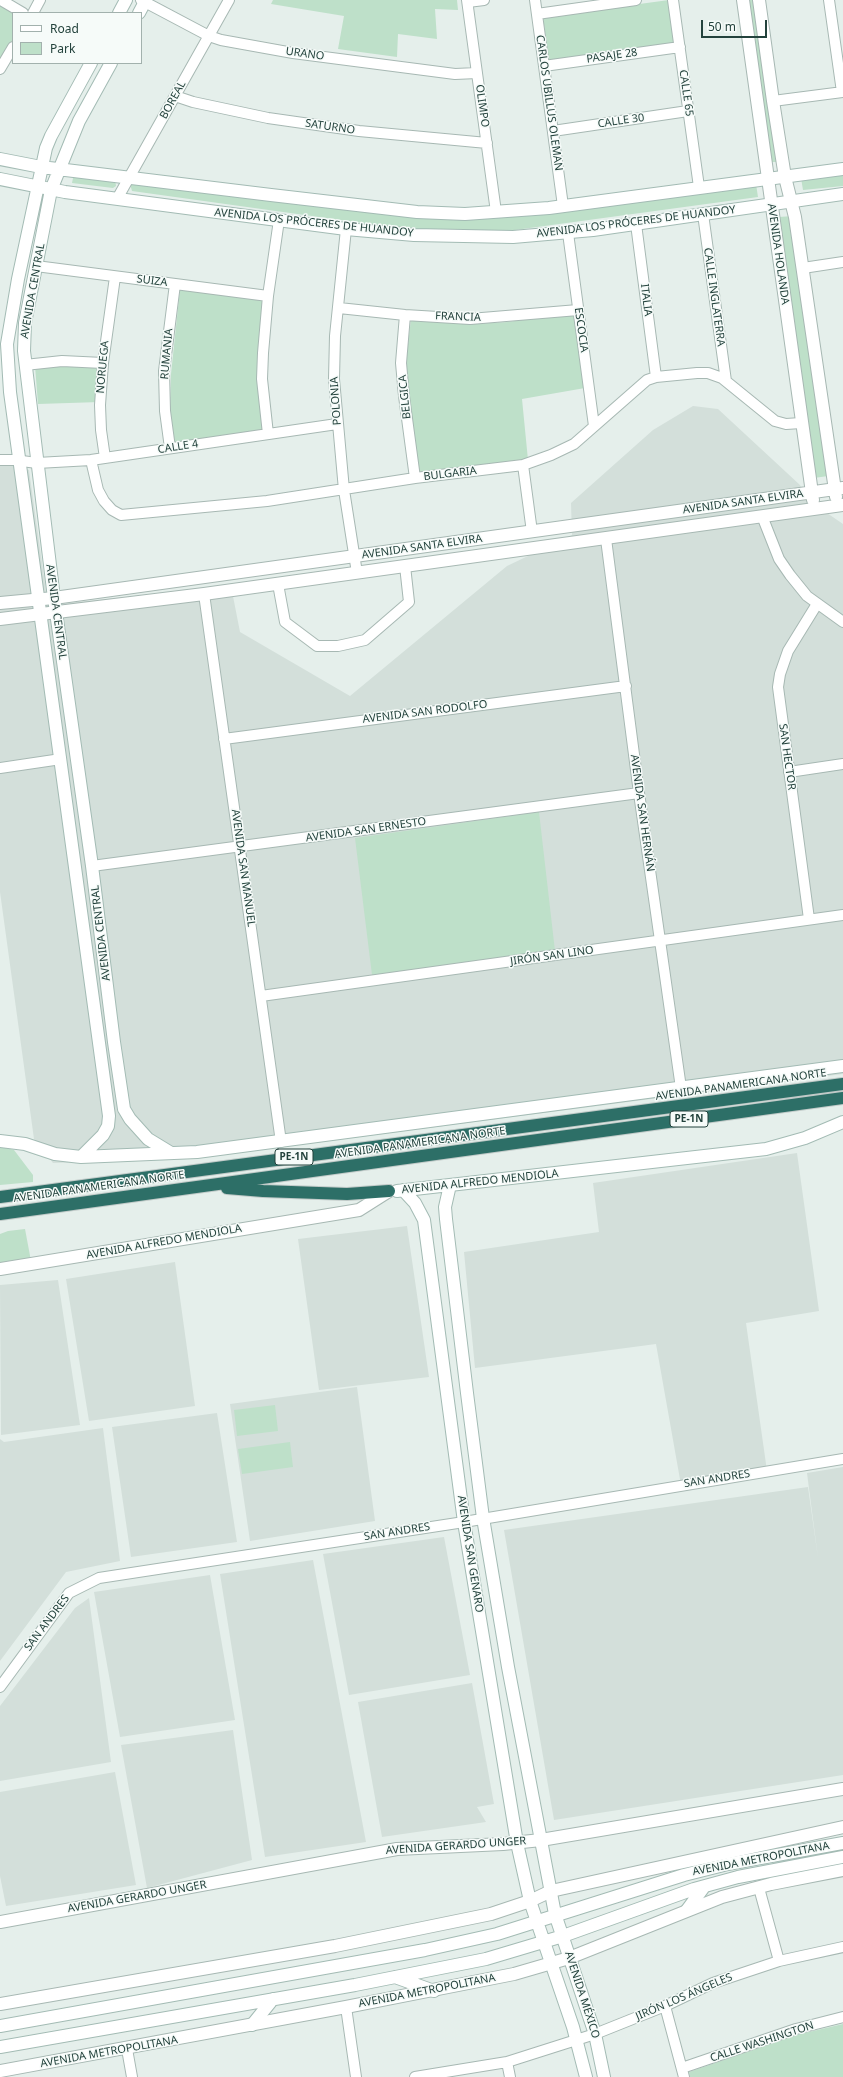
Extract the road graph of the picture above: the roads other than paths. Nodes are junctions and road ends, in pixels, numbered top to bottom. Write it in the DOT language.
graph roads {
  1 [pos="1,0"];
  2 [pos="40,0"];
  3 [pos="126,0"];
  4 [pos="228,0"];
  5 [pos="484,0"];
  6 [pos="535,0"];
  7 [pos="636,0"];
  8 [pos="673,0"];
  9 [pos="743,0"];
  10 [pos="759,0"];
  11 [pos="829,0"];
  12 [pos="144,1"];
  13 [pos="468,1"];
  14 [pos="22,12"];
  15 [pos="34,12"];
  16 [pos="120,12"];
  17 [pos="138,12"];
  18 [pos="537,14"];
  19 [pos="843,21"];
  20 [pos="832,22"];
  21 [pos="209,36"];
  22 [pos="680,47"];
  23 [pos="12,49"];
  24 [pos="90,64"];
  25 [pos="110,64"];
  26 [pos="544,66"];
  27 [pos="0,69"];
  28 [pos="477,73"];
  29 [pos="842,92"];
  30 [pos="175,96"];
  31 [pos="773,101"];
  32 [pos="688,111"];
  33 [pos="553,131"];
  34 [pos="487,143"];
  35 [pos="0,159"];
  36 [pos="41,167"];
  37 [pos="58,169"];
  38 [pos="843,169"];
  39 [pos="785,177"];
  40 [pos="129,178"];
  41 [pos="0,179"];
  42 [pos="766,180"];
  43 [pos="38,187"];
  44 [pos="699,187"];
  45 [pos="51,190"];
  46 [pos="843,194"];
  47 [pos="117,199"];
  48 [pos="790,202"];
  49 [pos="771,204"];
  50 [pos="563,206"];
  51 [pos="496,212"];
  52 [pos="703,214"];
  53 [pos="278,220"];
  54 [pos="636,224"];
  55 [pos="346,229"];
  56 [pos="568,233"];
  57 [pos="843,262"];
  58 [pos="36,266"];
  59 [pos="803,268"];
  60 [pos="115,277"];
  61 [pos="175,284"];
  62 [pos="268,296"];
  63 [pos="339,308"];
  64 [pos="578,310"];
  65 [pos="405,315"];
  66 [pos="103,364"];
  67 [pos="25,365"];
  68 [pos="656,377"];
  69 [pos="726,381"];
  70 [pos="5,382"];
  71 [pos="801,423"];
  72 [pos="336,424"];
  73 [pos="594,426"];
  74 [pos="268,434"];
  75 [pos="170,448"];
  76 [pos="105,458"];
  77 [pos="0,460"];
  78 [pos="92,460"];
  79 [pos="20,461"];
  80 [pos="37,463"];
  81 [pos="523,464"];
  82 [pos="415,478"];
  83 [pos="839,489"];
  84 [pos="344,490"];
  85 [pos="812,492"];
  86 [pos="840,505"];
  87 [pos="814,509"];
  88 [pos="762,516"];
  89 [pos="576,526"];
  90 [pos="532,532"];
  91 [pos="606,539"];
  92 [pos="578,543"];
  93 [pos="355,556"];
  94 [pos="405,566"];
  95 [pos="357,573"];
  96 [pos="278,584"];
  97 [pos="204,594"];
  98 [pos="40,598"];
  99 [pos="54,598"];
  100 [pos="0,603"];
  101 [pos="817,604"];
  102 [pos="56,611"];
  103 [pos="41,613"];
  104 [pos="0,619"];
  105 [pos="843,622"];
  106 [pos="626,686"];
  107 [pos="224,739"];
  108 [pos="61,759"];
  109 [pos="843,764"];
  110 [pos="0,768"];
  111 [pos="789,772"];
  112 [pos="639,793"];
  113 [pos="240,847"];
  114 [pos="92,866"];
  115 [pos="843,915"];
  116 [pos="809,919"];
  117 [pos="660,942"];
  118 [pos="261,996"];
  119 [pos="114,1042"];
  120 [pos="100,1043"];
  121 [pos="843,1066"];
  122 [pos="843,1084"];
  123 [pos="681,1088"];
  124 [pos="843,1098"];
  125 [pos="843,1122"];
  126 [pos="0,1141"];
  127 [pos="281,1142"];
  128 [pos="171,1153"];
  129 [pos="81,1157"];
  130 [pos="450,1185"];
  131 [pos="206,1186"];
  132 [pos="403,1190"];
  133 [pos="389,1191"];
  134 [pos="0,1198"];
  135 [pos="0,1214"];
  136 [pos="0,1269"];
  137 [pos="464,1369"];
  138 [pos="444,1371"];
  139 [pos="843,1459"];
  140 [pos="483,1518"];
  141 [pos="464,1522"];
  142 [pos="0,1687"];
  143 [pos="843,1789"];
  144 [pos="843,1827"];
  145 [pos="541,1840"];
  146 [pos="517,1843"];
  147 [pos="843,1843"];
  148 [pos="843,1857"];
  149 [pos="843,1870"];
  150 [pos="704,1887"];
  151 [pos="759,1888"];
  152 [pos="551,1891"];
  153 [pos="530,1901"];
  154 [pos="687,1910"];
  155 [pos="555,1914"];
  156 [pos="0,1922"];
  157 [pos="536,1922"];
  158 [pos="563,1936"];
  159 [pos="543,1941"];
  160 [pos="843,1947"];
  161 [pos="569,1958"];
  162 [pos="779,1961"];
  163 [pos="551,1963"];
  164 [pos="394,1977"];
  165 [pos="434,1991"];
  166 [pos="273,1999"];
  167 [pos="0,2004"];
  168 [pos="665,2006"];
  169 [pos="346,2007"];
  170 [pos="843,2017"];
  171 [pos="252,2025"];
  172 [pos="0,2026"];
  173 [pos="595,2034"];
  174 [pos="577,2041"];
  175 [pos="0,2047"];
  176 [pos="126,2049"];
  177 [pos="507,2062"];
  178 [pos="0,2071"];
  179 [pos="683,2073"];
  180 [pos="132,2077"];
  181 [pos="356,2077"];
  182 [pos="415,2077"];
  183 [pos="510,2077"];
  184 [pos="586,2077"];
  185 [pos="604,2077"];
  1 -- 14 [label="street"];
  2 -- 15 [label="street"];
  3 -- 16 [label="main road"];
  4 -- 21 [label="street, BOREAL"];
  5 -- 13 [label="street"];
  6 -- 18 [label="street, CARLOS UBILLUS OLEMAN"];
  7 -- 18 [label="street"];
  8 -- 22 [label="street, CALLE 65"];
  9 -- 42 [label="main road, AVENIDA HOLANDA"];
  10 -- 31 [label="main road, AVENIDA HOLANDA"];
  11 -- 20 [label="street"];
  12 -- 17 [label="main road"];
  12 -- 21 [label="street, URANO"];
  13 -- 28 [label="street, OLIMPO"];
  18 -- 26 [label="street, CARLOS UBILLUS OLEMAN"];
  19 -- 20 [label="street"];
  20 -- 29 [label="street"];
  21 -- 28 [label="street, URANO"];
  21 -- 30 [label="street, BOREAL"];
  22 -- 26 [label="street, PASAJE 28"];
  22 -- 32 [label="street, CALLE 65"];
  23 -- 27 [label="street"];
  24 -- 36 [label="main road, AVENIDA CENTRAL"];
  25 -- 37 [label="main road, AVENIDA CENTRAL"];
  26 -- 33 [label="street, CARLOS UBILLUS OLEMAN"];
  28 -- 34 [label="street, OLIMPO"];
  29 -- 31 [label="street"];
  30 -- 34 [label="street, SATURNO"];
  30 -- 40 [label="street, BOREAL"];
  31 -- 39 [label="main road, AVENIDA HOLANDA"];
  32 -- 33 [label="street, CALLE 30"];
  32 -- 44 [label="street, CALLE 65"];
  33 -- 50 [label="street, CARLOS UBILLUS OLEMAN"];
  34 -- 51 [label="street, OLIMPO"];
  35 -- 36 [label="main road, AVENIDA LOS PRÓCERES DE HUANDOY"];
  36 -- 37 [label="main road, AVENIDA LOS PRÓCERES DE HUANDOY"];
  36 -- 43 [label="main road, AVENIDA CENTRAL"];
  37 -- 40 [label="main road, AVENIDA LOS PRÓCERES DE HUANDOY"];
  37 -- 45 [label="main road, AVENIDA CENTRAL"];
  38 -- 39 [label="main road, AVENIDA LOS PRÓCERES DE HUANDOY"];
  39 -- 42 [label="main road, AVENIDA LOS PRÓCERES DE HUANDOY"];
  39 -- 48 [label="main road, AVENIDA HOLANDA"];
  40 -- 47 [label="street, BOREAL"];
  40 -- 51 [label="main road, AVENIDA LOS PRÓCERES DE HUANDOY"];
  41 -- 43 [label="main road, AVENIDA LOS PRÓCERES DE HUANDOY"];
  42 -- 44 [label="main road, AVENIDA LOS PRÓCERES DE HUANDOY"];
  42 -- 49 [label="main road, AVENIDA HOLANDA"];
  43 -- 45 [label="main road, AVENIDA LOS PRÓCERES DE HUANDOY"];
  43 -- 70 [label="main road, AVENIDA CENTRAL"];
  44 -- 50 [label="main road, AVENIDA LOS PRÓCERES DE HUANDOY"];
  45 -- 47 [label="main road, AVENIDA LOS PRÓCERES DE HUANDOY"];
  45 -- 58 [label="main road, AVENIDA CENTRAL"];
  46 -- 48 [label="main road, AVENIDA LOS PRÓCERES DE HUANDOY"];
  47 -- 53 [label="main road, AVENIDA LOS PRÓCERES DE HUANDOY"];
  48 -- 49 [label="main road, AVENIDA LOS PRÓCERES DE HUANDOY"];
  48 -- 59 [label="main road, AVENIDA HOLANDA"];
  49 -- 52 [label="main road, AVENIDA LOS PRÓCERES DE HUANDOY"];
  49 -- 71 [label="main road, AVENIDA HOLANDA"];
  50 -- 51 [label="main road, AVENIDA LOS PRÓCERES DE HUANDOY"];
  52 -- 54 [label="main road, AVENIDA LOS PRÓCERES DE HUANDOY"];
  52 -- 69 [label="street, CALLE INGLATERRA"];
  53 -- 55 [label="main road, AVENIDA LOS PRÓCERES DE HUANDOY"];
  53 -- 62 [label="street"];
  54 -- 56 [label="main road, AVENIDA LOS PRÓCERES DE HUANDOY"];
  54 -- 68 [label="street, ITALIA"];
  55 -- 56 [label="main road, AVENIDA LOS PRÓCERES DE HUANDOY"];
  55 -- 63 [label="street, POLONIA"];
  56 -- 64 [label="street, ESCOCIA"];
  57 -- 59 [label="street"];
  58 -- 60 [label="street, SUIZA"];
  58 -- 67 [label="main road, AVENIDA CENTRAL"];
  59 -- 83 [label="main road, AVENIDA HOLANDA"];
  60 -- 61 [label="street, SUIZA"];
  60 -- 66 [label="street, NORUEGA"];
  61 -- 62 [label="street, SUIZA"];
  61 -- 75 [label="street, RUMANIA"];
  62 -- 74 [label="street"];
  63 -- 65 [label="street, FRANCIA"];
  63 -- 72 [label="street, POLONIA"];
  64 -- 65 [label="street, FRANCIA"];
  64 -- 73 [label="street, ESCOCIA"];
  65 -- 82 [label="street, BELGICA"];
  66 -- 67 [label="street"];
  66 -- 76 [label="street, NORUEGA"];
  67 -- 80 [label="main road, AVENIDA CENTRAL"];
  68 -- 69 [label="street, BULGARIA"];
  68 -- 73 [label="street, BULGARIA"];
  69 -- 71 [label="street, BULGARIA"];
  70 -- 79 [label="main road, AVENIDA CENTRAL"];
  71 -- 85 [label="main road, AVENIDA HOLANDA"];
  72 -- 74 [label="street, CALLE 4"];
  72 -- 84 [label="street, POLONIA"];
  73 -- 81 [label="street, BULGARIA"];
  74 -- 75 [label="street, CALLE 4"];
  75 -- 76 [label="street, CALLE 4"];
  76 -- 78 [label="street, CALLE 4"];
  77 -- 79 [label="street, CALLE 4"];
  78 -- 80 [label="street, CALLE 4"];
  78 -- 84 [label="street, BULGARIA"];
  79 -- 80 [label="street, CALLE 4"];
  79 -- 98 [label="main road, AVENIDA CENTRAL"];
  80 -- 99 [label="main road, AVENIDA CENTRAL"];
  81 -- 82 [label="street, BULGARIA"];
  81 -- 90 [label="street"];
  82 -- 84 [label="street, BULGARIA"];
  83 -- 85 [label="main road, AVENIDA SANTA ELVIRA"];
  83 -- 86 [label="main road, AVENIDA HOLANDA"];
  84 -- 93 [label="street, POLONIA"];
  85 -- 87 [label="main road, AVENIDA HOLANDA"];
  85 -- 89 [label="main road, AVENIDA SANTA ELVIRA"];
  86 -- 87 [label="main road, AVENIDA SANTA ELVIRA"];
  87 -- 88 [label="main road, AVENIDA SANTA ELVIRA"];
  88 -- 91 [label="main road, AVENIDA SANTA ELVIRA"];
  88 -- 101 [label="street"];
  89 -- 90 [label="main road, AVENIDA SANTA ELVIRA"];
  89 -- 92 [label="main road"];
  90 -- 93 [label="main road, AVENIDA SANTA ELVIRA"];
  91 -- 92 [label="main road, AVENIDA SANTA ELVIRA"];
  91 -- 106 [label="street, AVENIDA SAN HERNÁN"];
  92 -- 94 [label="main road, AVENIDA SANTA ELVIRA"];
  93 -- 95 [label="street, POLONIA"];
  93 -- 99 [label="main road, AVENIDA SANTA ELVIRA"];
  94 -- 95 [label="main road, AVENIDA SANTA ELVIRA"];
  94 -- 96 [label="street"];
  95 -- 96 [label="main road, AVENIDA SANTA ELVIRA"];
  96 -- 97 [label="main road, AVENIDA SANTA ELVIRA"];
  97 -- 102 [label="main road, AVENIDA SANTA ELVIRA"];
  97 -- 107 [label="street, AVENIDA SAN MANUEL"];
  98 -- 99 [label="main road, AVENIDA SANTA ELVIRA"];
  98 -- 100 [label="main road, AVENIDA SANTA ELVIRA"];
  98 -- 103 [label="main road, AVENIDA CENTRAL"];
  99 -- 102 [label="main road, AVENIDA CENTRAL"];
  101 -- 105 [label="street"];
  101 -- 111 [label="street, SAN HECTOR"];
  102 -- 103 [label="main road, AVENIDA SANTA ELVIRA"];
  102 -- 114 [label="main road, AVENIDA CENTRAL"];
  103 -- 104 [label="main road, AVENIDA SANTA ELVIRA"];
  103 -- 108 [label="main road, AVENIDA CENTRAL"];
  106 -- 107 [label="street, AVENIDA SAN RODOLFO"];
  106 -- 112 [label="street, AVENIDA SAN HERNÁN"];
  107 -- 113 [label="street, AVENIDA SAN MANUEL"];
  108 -- 110 [label="street"];
  108 -- 120 [label="main road, AVENIDA CENTRAL"];
  109 -- 111 [label="street"];
  111 -- 116 [label="street, SAN HECTOR"];
  112 -- 113 [label="street, AVENIDA SAN ERNESTO"];
  112 -- 117 [label="street, AVENIDA SAN HERNÁN"];
  113 -- 114 [label="street, AVENIDA SAN ERNESTO"];
  113 -- 118 [label="street, AVENIDA SAN MANUEL"];
  114 -- 119 [label="main road, AVENIDA CENTRAL"];
  115 -- 116 [label="street, JIRÓN SAN LINO"];
  116 -- 117 [label="street, JIRÓN SAN LINO"];
  117 -- 118 [label="street, JIRÓN SAN LINO"];
  117 -- 123 [label="street, AVENIDA SAN HERNÁN"];
  118 -- 127 [label="street, AVENIDA SAN MANUEL"];
  119 -- 120 [label="main road"];
  119 -- 128 [label="main road, AVENIDA CENTRAL"];
  120 -- 129 [label="main road, AVENIDA CENTRAL"];
  121 -- 123 [label="main road"];
  122 -- 134 [label="highway, AVENIDA PANAMERICANA NORTE / PE-1N"];
  123 -- 127 [label="main road"];
  124 -- 131 [label="highway, AVENIDA PANAMERICANA NORTE / PE-1N"];
  125 -- 130 [label="main road, AVENIDA ALFREDO MENDIOLA"];
  126 -- 129 [label="main road"];
  127 -- 128 [label="main road"];
  128 -- 129 [label="main road"];
  130 -- 132 [label="main road, AVENIDA ALFREDO MENDIOLA"];
  130 -- 137 [label="main road, AVENIDA SAN GENARO"];
  131 -- 133 [label="highway"];
  131 -- 135 [label="highway, AVENIDA PANAMERICANA NORTE / PE-1N"];
  132 -- 133 [label="main road, AVENIDA ALFREDO MENDIOLA"];
  132 -- 138 [label="main road, AVENIDA SAN GENARO"];
  133 -- 136 [label="main road, AVENIDA ALFREDO MENDIOLA"];
  137 -- 138 [label="main road"];
  137 -- 140 [label="main road, AVENIDA SAN GENARO"];
  138 -- 141 [label="main road, AVENIDA SAN GENARO"];
  139 -- 140 [label="street, SAN ANDRES"];
  140 -- 141 [label="street, SAN ANDRES"];
  140 -- 145 [label="main road, AVENIDA SAN GENARO"];
  141 -- 142 [label="street, SAN ANDRES"];
  141 -- 146 [label="main road, AVENIDA SAN GENARO"];
  143 -- 145 [label="main road, AVENIDA GERARDO UNGER"];
  144 -- 152 [label="main road, AVENIDA METROPOLITANA"];
  145 -- 146 [label="main road, AVENIDA GERARDO UNGER"];
  145 -- 152 [label="main road, AVENIDA SAN GENARO"];
  146 -- 153 [label="main road, AVENIDA SAN GENARO"];
  146 -- 156 [label="main road, AVENIDA GERARDO UNGER"];
  147 -- 155 [label="main road, AVENIDA METROPOLITANA"];
  148 -- 150 [label="main road, AVENIDA METROPOLITANA"];
  149 -- 151 [label="main road, AVENIDA METROPOLITANA"];
  150 -- 154 [label="main road"];
  150 -- 158 [label="main road, AVENIDA METROPOLITANA"];
  151 -- 154 [label="main road, AVENIDA METROPOLITANA"];
  151 -- 162 [label="street"];
  152 -- 153 [label="main road, AVENIDA METROPOLITANA"];
  152 -- 155 [label="main road, AVENIDA SAN GENARO"];
  153 -- 157 [label="main road, AVENIDA SAN GENARO"];
  153 -- 167 [label="main road, AVENIDA METROPOLITANA"];
  154 -- 161 [label="main road, AVENIDA METROPOLITANA"];
  155 -- 157 [label="main road, AVENIDA METROPOLITANA"];
  155 -- 158 [label="main road, AVENIDA MÉXICO"];
  157 -- 159 [label="main road, AVENIDA MÉXICO"];
  157 -- 172 [label="main road, AVENIDA METROPOLITANA"];
  158 -- 159 [label="main road, AVENIDA METROPOLITANA"];
  158 -- 161 [label="main road, AVENIDA MÉXICO"];
  159 -- 163 [label="main road, AVENIDA MÉXICO"];
  159 -- 164 [label="main road, AVENIDA METROPOLITANA"];
  160 -- 162 [label="street, JIRÓN LOS ÁNGELES"];
  161 -- 163 [label="main road, AVENIDA METROPOLITANA"];
  161 -- 173 [label="main road, AVENIDA MÉXICO"];
  162 -- 168 [label="street, JIRÓN LOS ÁNGELES"];
  163 -- 165 [label="main road, AVENIDA METROPOLITANA"];
  163 -- 174 [label="main road, AVENIDA MÉXICO"];
  164 -- 165 [label="main road"];
  164 -- 166 [label="main road, AVENIDA METROPOLITANA"];
  165 -- 169 [label="main road, AVENIDA METROPOLITANA"];
  166 -- 171 [label="main road"];
  166 -- 175 [label="main road, AVENIDA METROPOLITANA"];
  168 -- 173 [label="street, JIRÓN LOS ÁNGELES"];
  168 -- 179 [label="street"];
  169 -- 171 [label="main road, AVENIDA METROPOLITANA"];
  169 -- 181 [label="street"];
  170 -- 179 [label="street, CALLE WASHINGTON"];
  171 -- 176 [label="main road, AVENIDA METROPOLITANA"];
  173 -- 174 [label="street, JIRÓN LOS ÁNGELES"];
  173 -- 185 [label="main road, AVENIDA MÉXICO"];
  174 -- 177 [label="street, JIRÓN LOS ÁNGELES"];
  174 -- 184 [label="main road, AVENIDA MÉXICO"];
  176 -- 178 [label="main road, AVENIDA METROPOLITANA"];
  176 -- 180 [label="street"];
  177 -- 182 [label="street, JIRÓN LOS ÁNGELES"];
  177 -- 183 [label="street"];
}
